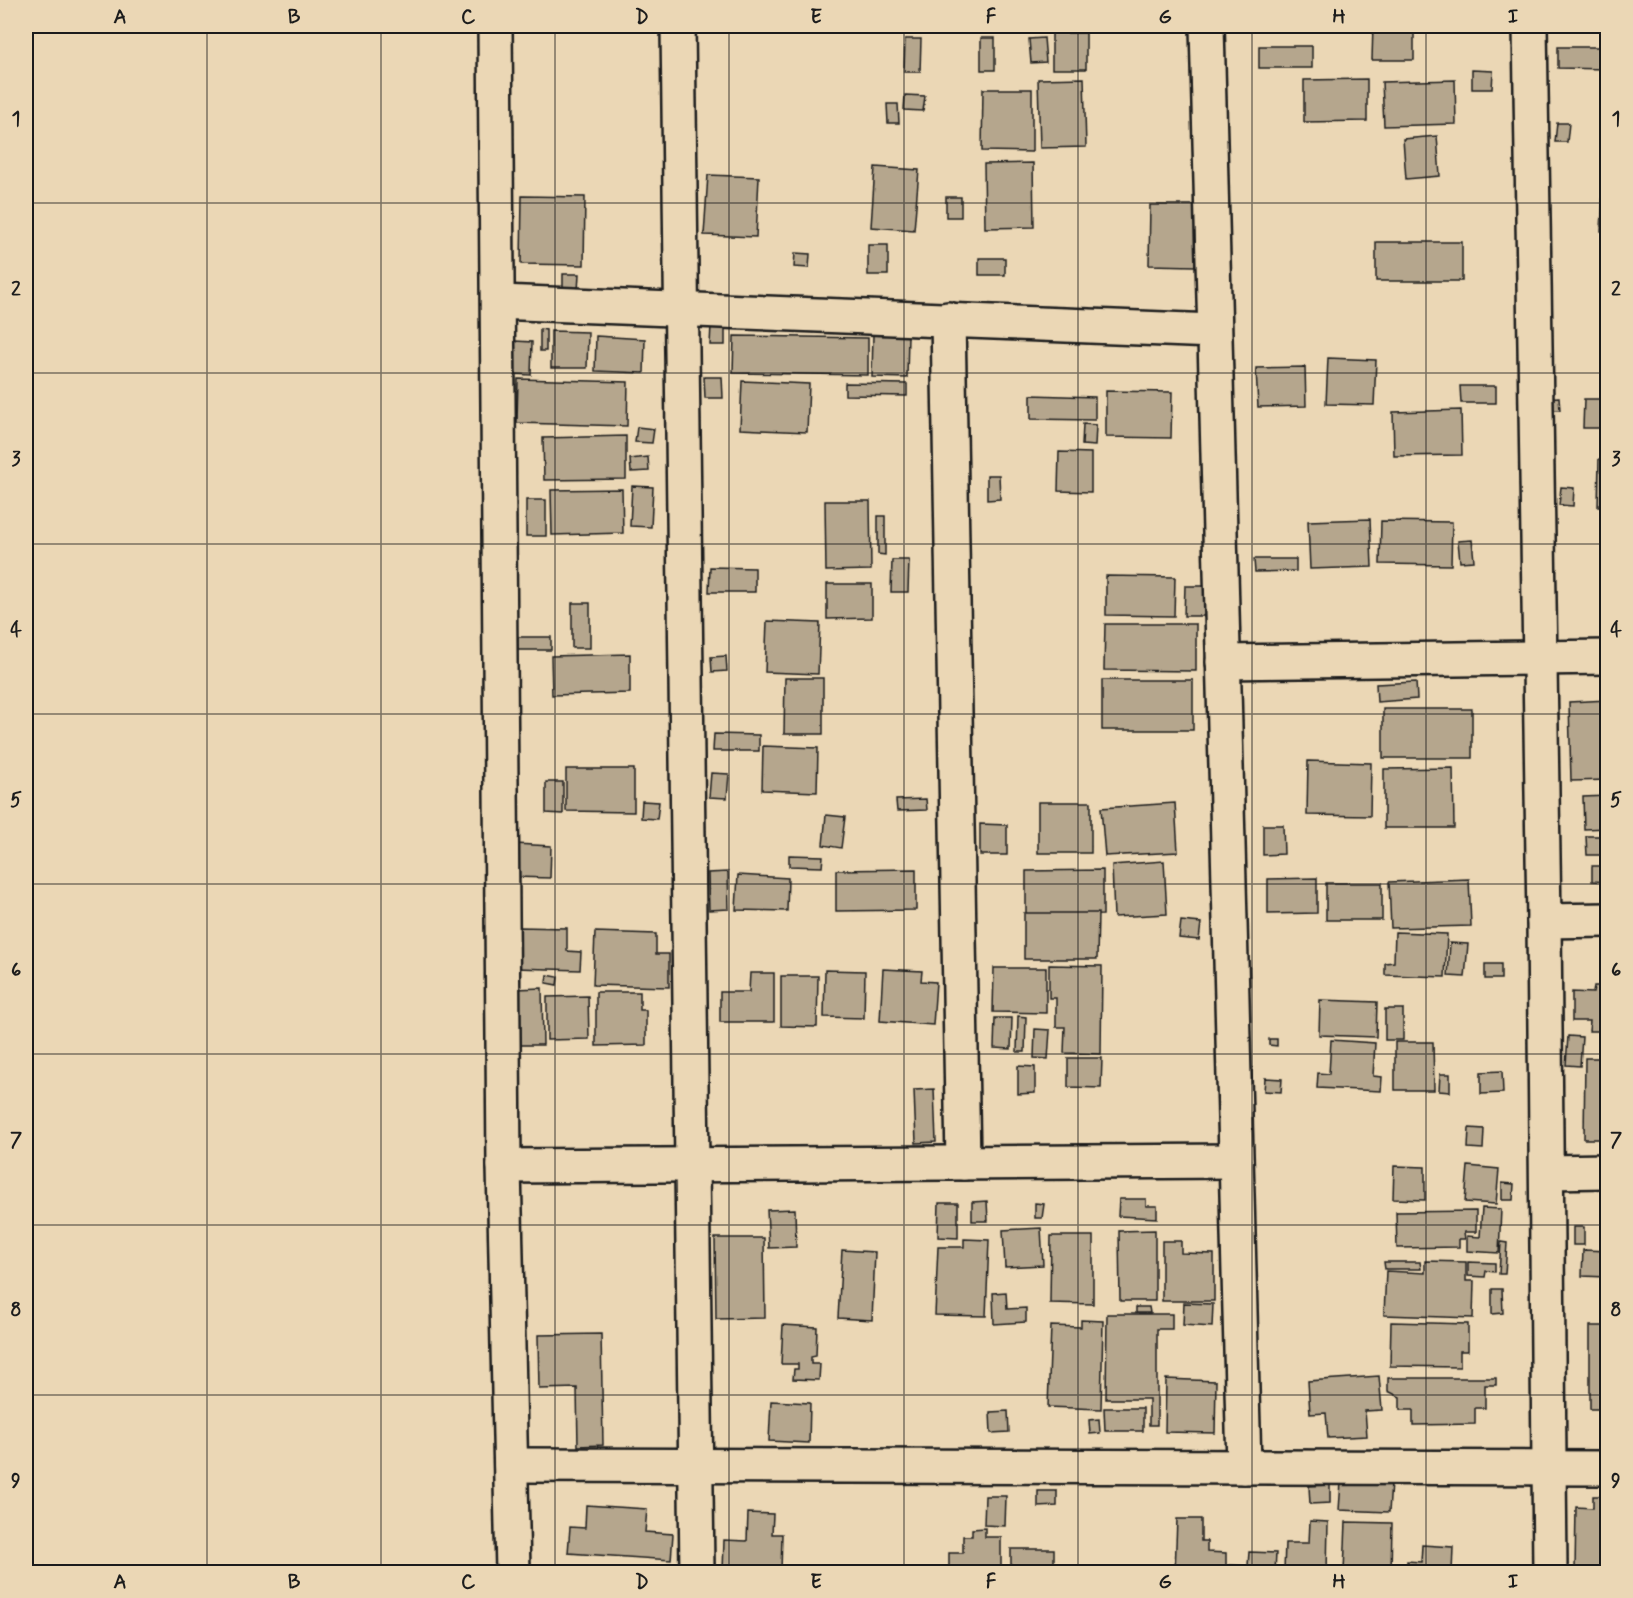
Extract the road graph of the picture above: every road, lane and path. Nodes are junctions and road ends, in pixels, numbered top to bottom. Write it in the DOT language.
graph roads {
  1 [pos="495,26"];
  2 [pos="678,26"];
  3 [pos="1207,26"];
  4 [pos="1530,26"];
  5 [pos="498,302"];
  6 [pos="684,309"];
  7 [pos="948,319"];
  8 [pos="1214,331"];
  9 [pos="1608,657"];
  10 [pos="1540,658"];
  11 [pos="1223,662"];
  12 [pos="1608,920"];
  13 [pos="1544,921"];
  14 [pos="1236,1161"];
  15 [pos="963,1163"];
  16 [pos="692,1165"];
  17 [pos="504,1166"];
  18 [pos="1608,1171"];
  19 [pos="1547,1172"];
  20 [pos="512,1465"];
  21 [pos="696,1465"];
  22 [pos="1244,1467"];
  23 [pos="1549,1468"];
  24 [pos="1608,1468"];
  25 [pos="513,1572"];
  26 [pos="697,1572"];
  27 [pos="1550,1572"];
  1 -- 5 [label="street"];
  2 -- 6 [label="street"];
  3 -- 8 [label="street"];
  4 -- 10 [label="street"];
  5 -- 6 [label="street"];
  5 -- 17 [label="street"];
  6 -- 7 [label="street"];
  6 -- 16 [label="street"];
  7 -- 8 [label="street"];
  7 -- 15 [label="street"];
  8 -- 11 [label="street"];
  9 -- 10 [label="street"];
  10 -- 11 [label="street"];
  10 -- 13 [label="street"];
  11 -- 14 [label="street"];
  12 -- 13 [label="street"];
  13 -- 19 [label="street"];
  14 -- 15 [label="street"];
  14 -- 22 [label="street"];
  15 -- 16 [label="street"];
  16 -- 17 [label="street"];
  16 -- 21 [label="street"];
  17 -- 20 [label="street"];
  18 -- 19 [label="street"];
  19 -- 23 [label="street"];
  20 -- 21 [label="street"];
  20 -- 25 [label="street"];
  21 -- 22 [label="street"];
  21 -- 26 [label="street"];
  22 -- 23 [label="street"];
  23 -- 24 [label="street"];
  23 -- 27 [label="street"];
}
